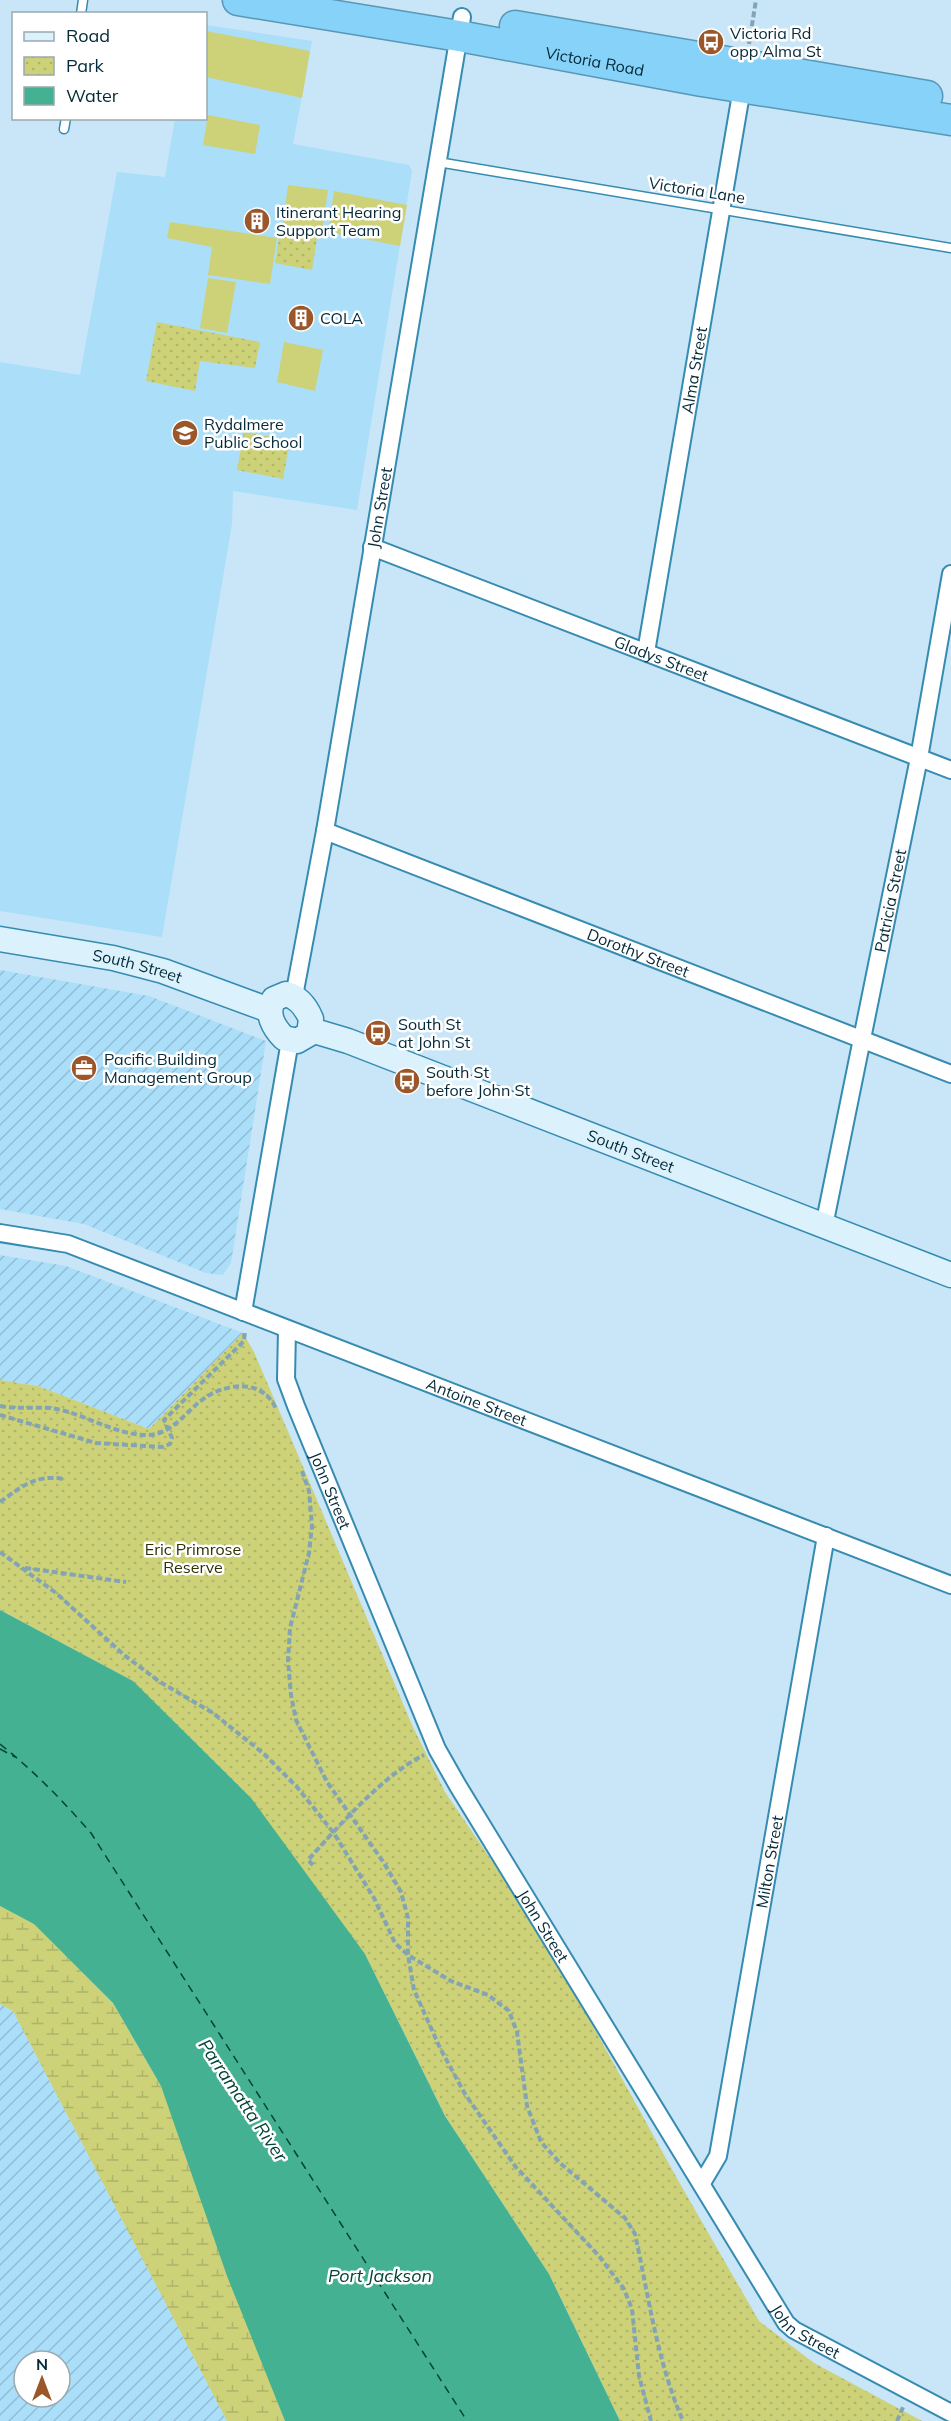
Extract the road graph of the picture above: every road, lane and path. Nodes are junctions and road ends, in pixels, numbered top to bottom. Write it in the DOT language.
graph roads {
  1 [pos="238,0"];
  2 [pos="362,0"];
  3 [pos="756,0"];
  4 [pos="461,27"];
  5 [pos="744,76"];
  6 [pos="951,100"];
  7 [pos="66,120"];
  8 [pos="951,120"];
  9 [pos="64,129"];
  10 [pos="438,162"];
  11 [pos="720,210"];
  12 [pos="951,248"];
  13 [pos="372,547"];
  14 [pos="951,574"];
  15 [pos="646,652"];
  16 [pos="920,758"];
  17 [pos="951,770"];
  18 [pos="325,831"];
  19 [pos="0,939"];
  20 [pos="294,996"];
  21 [pos="269,1010"];
  22 [pos="301,1035"];
  23 [pos="862,1039"];
  24 [pos="951,1074"];
  25 [pos="824,1226"];
  26 [pos="0,1233"];
  27 [pos="951,1275"];
  28 [pos="241,1319"];
  29 [pos="287,1329"];
  30 [pos="0,1406"];
  31 [pos="0,1415"];
  32 [pos="279,1416"];
  33 [pos="168,1429"];
  34 [pos="298,1463"];
  35 [pos="63,1479"];
  36 [pos="0,1502"];
  37 [pos="826,1536"];
  38 [pos="0,1552"];
  39 [pos="24,1568"];
  40 [pos="126,1582"];
  41 [pos="951,1585"];
  42 [pos="437,1749"];
  43 [pos="350,1815"];
  44 [pos="333,1832"];
  45 [pos="313,1865"];
  46 [pos="408,1955"];
  47 [pos="702,2183"];
  48 [pos="905,2404"];
  49 [pos="951,2413"];
  50 [pos="651,2421"];
  51 [pos="683,2421"];
  52 [pos="897,2421"];
  1 -- 4 [label="highway, Victoria Road"];
  2 -- 4 [label="highway, Victoria Road"];
  3 -- 5 [label="path"];
  4 -- 5 [label="highway, Victoria Road"];
  4 -- 10 [label="street, John Street"];
  5 -- 6 [label="highway, Victoria Road"];
  5 -- 8 [label="highway, Victoria Road"];
  5 -- 11 [label="street, Alma Street"];
  7 -- 9 [label="lane"];
  10 -- 11 [label="lane, Victoria Lane"];
  10 -- 13 [label="street, John Street"];
  11 -- 12 [label="lane, Victoria Lane"];
  11 -- 15 [label="street, Alma Street"];
  13 -- 15 [label="street, Gladys Street"];
  13 -- 18 [label="street, John Street"];
  14 -- 16 [label="street, Patricia Street"];
  15 -- 16 [label="street, Gladys Street"];
  16 -- 17 [label="street, Gladys Street"];
  16 -- 23 [label="street, Patricia Street"];
  18 -- 20 [label="street, John Street"];
  18 -- 23 [label="street, Dorothy Street"];
  19 -- 21 [label="street, South Street"];
  20 -- 21 [label="street"];
  20 -- 22 [label="street"];
  21 -- 22 [label="street"];
  22 -- 25 [label="street, South Street"];
  22 -- 28 [label="street"];
  23 -- 24 [label="street, Dorothy Street"];
  23 -- 25 [label="street, Patricia Street"];
  25 -- 27 [label="street, South Street"];
  26 -- 28 [label="street, Antoine Street"];
  28 -- 29 [label="street, Antoine Street"];
  28 -- 33 [label="path"];
  29 -- 37 [label="street, Antoine Street"];
  29 -- 42 [label="street, John Street"];
  30 -- 33 [label="path"];
  31 -- 33 [label="path"];
  32 -- 33 [label="path"];
  34 -- 43 [label="path"];
  35 -- 36 [label="path"];
  37 -- 41 [label="street, Antoine Street"];
  37 -- 47 [label="street, Milton Street"];
  38 -- 39 [label="path"];
  39 -- 40 [label="path"];
  39 -- 44 [label="path"];
  42 -- 43 [label="path"];
  42 -- 47 [label="street, John Street"];
  43 -- 44 [label="path"];
  43 -- 46 [label="path"];
  44 -- 45 [label="path"];
  44 -- 46 [label="path"];
  46 -- 50 [label="path"];
  46 -- 51 [label="path"];
  47 -- 49 [label="street, John Street"];
  48 -- 52 [label="path"];
}
